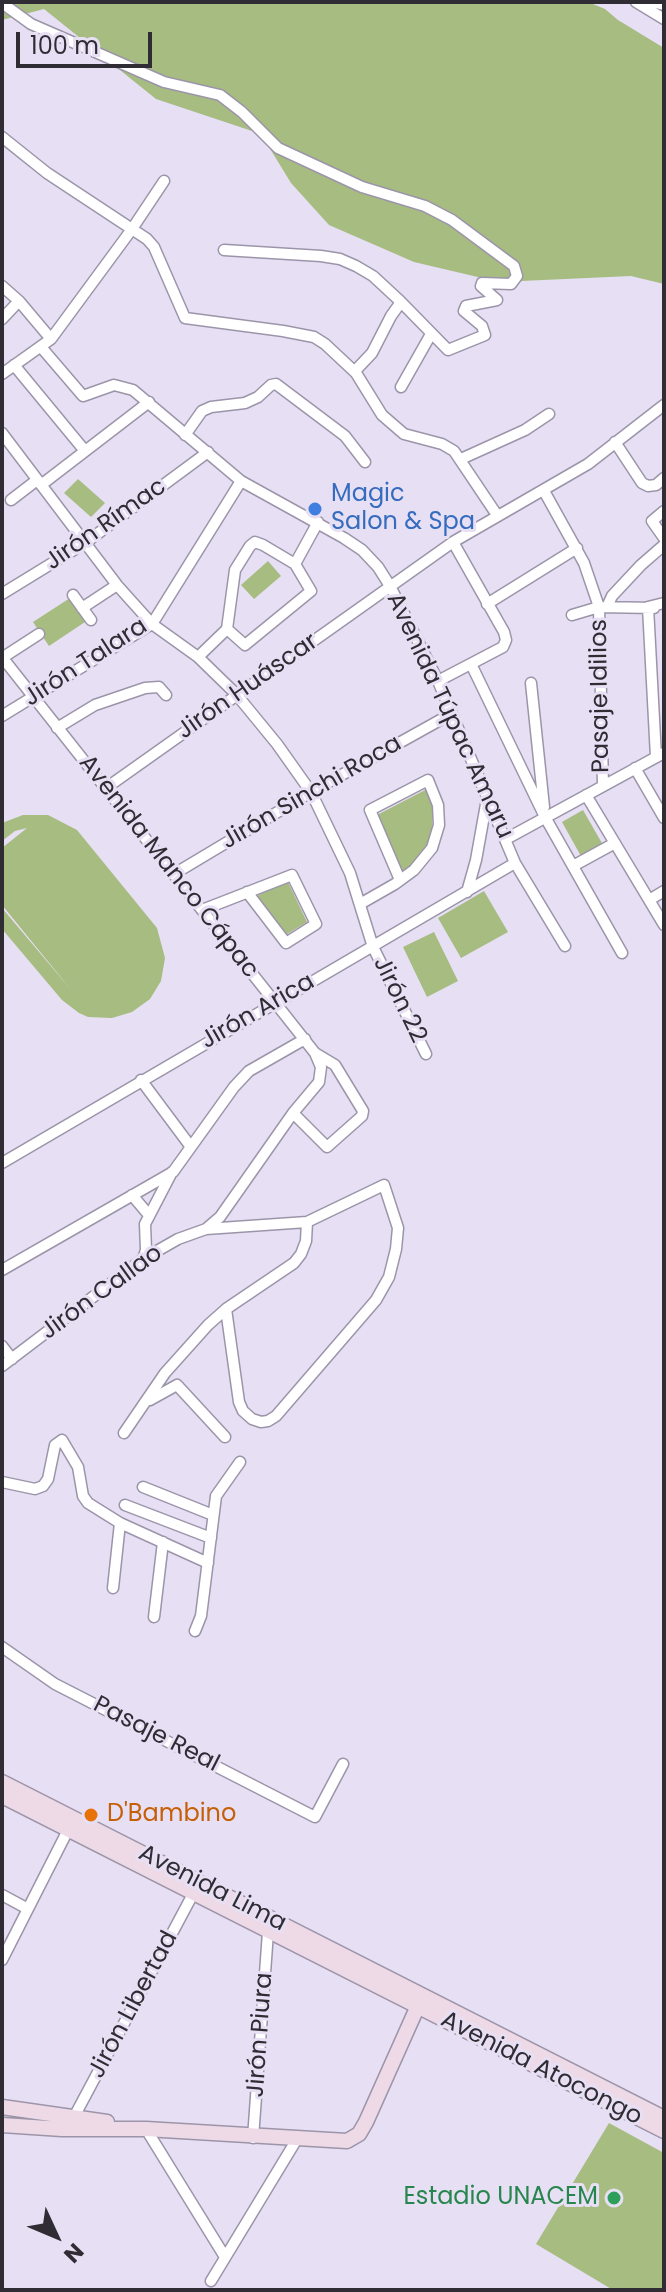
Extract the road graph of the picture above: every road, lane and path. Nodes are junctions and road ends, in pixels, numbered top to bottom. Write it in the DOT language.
graph roads {
  1 [pos="636,2"];
  2 [pos="652,2"];
  3 [pos="2,3"];
  4 [pos="664,5"];
  5 [pos="664,19"];
  6 [pos="2,137"];
  7 [pos="164,181"];
  8 [pos="132,229"];
  9 [pos="224,250"];
  10 [pos="2,286"];
  11 [pos="19,301"];
  12 [pos="401,302"];
  13 [pos="2,319"];
  14 [pos="431,334"];
  15 [pos="51,339"];
  16 [pos="41,347"];
  17 [pos="14,365"];
  18 [pos="355,371"];
  19 [pos="2,374"];
  20 [pos="401,387"];
  21 [pos="149,402"];
  22 [pos="664,405"];
  23 [pos="549,414"];
  24 [pos="2,433"];
  25 [pos="185,435"];
  26 [pos="615,442"];
  27 [pos="85,451"];
  28 [pos="208,452"];
  29 [pos="461,459"];
  30 [pos="365,462"];
  31 [pos="664,478"];
  32 [pos="241,481"];
  33 [pos="39,483"];
  34 [pos="544,491"];
  35 [pos="11,500"];
  36 [pos="664,511"];
  37 [pos="497,515"];
  38 [pos="318,522"];
  39 [pos="664,538"];
  40 [pos="453,542"];
  41 [pos="85,543"];
  42 [pos="664,545"];
  43 [pos="577,548"];
  44 [pos="295,564"];
  45 [pos="117,585"];
  46 [pos="390,586"];
  47 [pos="2,594"];
  48 [pos="73,595"];
  49 [pos="487,604"];
  50 [pos="664,605"];
  51 [pos="603,607"];
  52 [pos="648,607"];
  53 [pos="82,608"];
  54 [pos="572,615"];
  55 [pos="91,620"];
  56 [pos="152,624"];
  57 [pos="227,629"];
  58 [pos="39,634"];
  59 [pos="198,657"];
  60 [pos="2,658"];
  61 [pos="471,664"];
  62 [pos="438,681"];
  63 [pos="531,683"];
  64 [pos="236,694"];
  65 [pos="166,695"];
  66 [pos="32,698"];
  67 [pos="451,714"];
  68 [pos="2,716"];
  69 [pos="57,728"];
  70 [pos="660,755"];
  71 [pos="635,768"];
  72 [pos="603,786"];
  73 [pos="106,788"];
  74 [pos="311,792"];
  75 [pos="586,795"];
  76 [pos="487,797"];
  77 [pos="545,817"];
  78 [pos="664,818"];
  79 [pos="506,839"];
  80 [pos="615,843"];
  81 [pos="515,863"];
  82 [pos="573,866"];
  83 [pos="174,874"];
  84 [pos="400,880"];
  85 [pos="664,891"];
  86 [pos="247,892"];
  87 [pos="467,892"];
  88 [pos="649,900"];
  89 [pos="360,904"];
  90 [pos="202,910"];
  91 [pos="664,925"];
  92 [pos="565,946"];
  93 [pos="373,947"];
  94 [pos="622,953"];
  95 [pos="275,1002"];
  96 [pos="305,1039"];
  97 [pos="315,1053"];
  98 [pos="426,1054"];
  99 [pos="141,1080"];
  100 [pos="293,1113"];
  101 [pos="191,1147"];
  102 [pos="2,1163"];
  103 [pos="173,1172"];
  104 [pos="132,1195"];
  105 [pos="148,1214"];
  106 [pos="307,1222"];
  107 [pos="206,1229"];
  108 [pos="143,1259"];
  109 [pos="2,1270"];
  110 [pos="226,1309"];
  111 [pos="2,1346"];
  112 [pos="7,1363"];
  113 [pos="146,1401"];
  114 [pos="124,1433"];
  115 [pos="225,1437"];
  116 [pos="240,1462"];
  117 [pos="2,1482"];
  118 [pos="143,1487"];
  119 [pos="125,1505"];
  120 [pos="213,1515"];
  121 [pos="120,1523"];
  122 [pos="211,1538"];
  123 [pos="163,1542"];
  124 [pos="208,1563"];
  125 [pos="113,1588"];
  126 [pos="154,1617"];
  127 [pos="195,1631"];
  128 [pos="2,1647"];
  129 [pos="343,1764"];
  130 [pos="2,1782"];
  131 [pos="2,1796"];
  132 [pos="68,1830"];
  133 [pos="193,1894"];
  134 [pos="2,1895"];
  135 [pos="28,1909"];
  136 [pos="268,1932"];
  137 [pos="2,1960"];
  138 [pos="420,2001"];
  139 [pos="2,2107"];
  140 [pos="74,2117"];
  141 [pos="664,2118"];
  142 [pos="2,2125"];
  143 [pos="146,2129"];
  144 [pos="664,2131"];
  145 [pos="253,2138"];
  146 [pos="297,2139"];
  147 [pos="225,2257"];
  148 [pos="211,2281"];
  1 -- 5 [label="street"];
  2 -- 4 [label="street"];
  3 -- 14 [label="street"];
  6 -- 8 [label="street"];
  7 -- 8 [label="street"];
  8 -- 15 [label="street"];
  8 -- 18 [label="street"];
  9 -- 12 [label="street"];
  10 -- 11 [label="street"];
  11 -- 13 [label="street"];
  11 -- 15 [label="street"];
  12 -- 14 [label="street"];
  12 -- 18 [label="street"];
  14 -- 20 [label="street"];
  15 -- 16 [label="street"];
  16 -- 17 [label="street"];
  16 -- 21 [label="street, Avenida Túpac Amaru"];
  17 -- 19 [label="street"];
  17 -- 27 [label="street"];
  18 -- 29 [label="street"];
  21 -- 25 [label="street, Avenida Túpac Amaru"];
  21 -- 27 [label="street"];
  22 -- 26 [label="street, Jirón Huáscar"];
  23 -- 29 [label="street"];
  24 -- 33 [label="street, Jirón 22"];
  25 -- 28 [label="street, Avenida Túpac Amaru"];
  25 -- 30 [label="street"];
  26 -- 31 [label="street"];
  26 -- 34 [label="street, Jirón Huáscar"];
  27 -- 33 [label="street"];
  28 -- 32 [label="street, Avenida Túpac Amaru"];
  28 -- 41 [label="street, Jirón Rímac"];
  29 -- 37 [label="street"];
  32 -- 38 [label="street, Avenida Túpac Amaru"];
  32 -- 56 [label="street, Jirón Talara"];
  33 -- 35 [label="street"];
  33 -- 41 [label="street, Jirón 22"];
  34 -- 37 [label="street, Jirón Huáscar"];
  34 -- 43 [label="street, Pasaje Idilios"];
  36 -- 39 [label="street"];
  37 -- 40 [label="street, Jirón Huáscar"];
  38 -- 44 [label="street"];
  38 -- 46 [label="street, Avenida Túpac Amaru"];
  40 -- 46 [label="street, Jirón Huáscar"];
  40 -- 49 [label="street"];
  41 -- 45 [label="street, Jirón 22"];
  41 -- 47 [label="street, Jirón Rímac"];
  42 -- 51 [label="street"];
  43 -- 49 [label="street"];
  43 -- 51 [label="street, Pasaje Idilios"];
  44 -- 57 [label="street"];
  44 -- 57 [label="street"];
  45 -- 53 [label="street"];
  45 -- 56 [label="street, Jirón 22"];
  46 -- 62 [label="street, Avenida Túpac Amaru"];
  46 -- 64 [label="street, Jirón Huáscar"];
  48 -- 53 [label="street"];
  49 -- 61 [label="street"];
  50 -- 52 [label="street"];
  51 -- 52 [label="street"];
  51 -- 54 [label="street"];
  51 -- 72 [label="street, Pasaje Idilios"];
  52 -- 70 [label="street"];
  53 -- 55 [label="street"];
  56 -- 59 [label="street, Jirón 22"];
  56 -- 66 [label="street, Jirón Talara"];
  57 -- 59 [label="street"];
  58 -- 60 [label="street"];
  59 -- 64 [label="street, Jirón 22"];
  60 -- 66 [label="street, Avenida Manco Cápac"];
  61 -- 62 [label="street"];
  61 -- 77 [label="street"];
  62 -- 67 [label="street, Avenida Túpac Amaru"];
  63 -- 77 [label="street"];
  64 -- 73 [label="street, Jirón Huáscar"];
  64 -- 74 [label="street, Jirón 22"];
  65 -- 69 [label="street"];
  66 -- 68 [label="street, Jirón Talara"];
  66 -- 69 [label="street, Avenida Manco Cápac"];
  67 -- 74 [label="street, Jirón Sinchi Roca"];
  67 -- 76 [label="street, Avenida Túpac Amaru"];
  69 -- 73 [label="street, Avenida Manco Cápac"];
  70 -- 71 [label="street"];
  71 -- 72 [label="street"];
  71 -- 78 [label="street"];
  72 -- 75 [label="street"];
  73 -- 83 [label="street, Avenida Manco Cápac"];
  74 -- 83 [label="street, Jirón Sinchi Roca"];
  74 -- 89 [label="street, Jirón 22"];
  75 -- 77 [label="street"];
  75 -- 80 [label="street"];
  76 -- 79 [label="street, Avenida Túpac Amaru"];
  76 -- 87 [label="street"];
  77 -- 79 [label="street"];
  77 -- 82 [label="street"];
  79 -- 81 [label="street, Avenida Túpac Amaru"];
  80 -- 82 [label="street"];
  80 -- 88 [label="street"];
  81 -- 87 [label="street, Jirón Arica"];
  81 -- 92 [label="street, Avenida Túpac Amaru"];
  82 -- 94 [label="street"];
  83 -- 90 [label="street, Avenida Manco Cápac"];
  84 -- 84 [label="street"];
  84 -- 89 [label="street"];
  85 -- 88 [label="street"];
  86 -- 86 [label="street"];
  86 -- 90 [label="street"];
  87 -- 93 [label="street, Jirón Arica"];
  88 -- 91 [label="street"];
  89 -- 93 [label="street, Jirón 22"];
  90 -- 95 [label="street, Avenida Manco Cápac"];
  93 -- 95 [label="street, Jirón Arica"];
  93 -- 98 [label="street, Jirón 22"];
  95 -- 96 [label="street, Avenida Manco Cápac"];
  95 -- 99 [label="street, Jirón Arica"];
  96 -- 97 [label="street, Avenida Manco Cápac"];
  96 -- 101 [label="street"];
  97 -- 100 [label="street"];
  97 -- 100 [label="street, Avenida Manco Cápac"];
  99 -- 101 [label="street"];
  99 -- 102 [label="street, Jirón Arica"];
  100 -- 107 [label="street"];
  101 -- 103 [label="street"];
  103 -- 104 [label="street"];
  103 -- 105 [label="street"];
  104 -- 105 [label="street"];
  104 -- 109 [label="street"];
  105 -- 108 [label="street"];
  106 -- 107 [label="street"];
  106 -- 110 [label="street"];
  106 -- 110 [label="street"];
  107 -- 108 [label="street, Jirón Callao"];
  108 -- 112 [label="street, Jirón Callao"];
  110 -- 113 [label="street"];
  111 -- 112 [label="street"];
  113 -- 114 [label="street"];
  113 -- 115 [label="street"];
  116 -- 120 [label="street"];
  117 -- 121 [label="street"];
  118 -- 120 [label="street"];
  119 -- 122 [label="street"];
  120 -- 122 [label="street"];
  121 -- 123 [label="street"];
  121 -- 125 [label="street"];
  122 -- 124 [label="street"];
  123 -- 124 [label="street"];
  123 -- 126 [label="street"];
  124 -- 127 [label="street"];
  128 -- 129 [label="street, Pasaje Real"];
  130 -- 138 [label="main road, Avenida Lima"];
  131 -- 132 [label="main road, Avenida Lima"];
  132 -- 133 [label="main road, Avenida Lima"];
  132 -- 135 [label="street"];
  133 -- 136 [label="main road, Avenida Lima"];
  133 -- 140 [label="street, Jirón Libertad"];
  134 -- 135 [label="street"];
  135 -- 137 [label="street"];
  136 -- 138 [label="main road, Avenida Lima"];
  136 -- 145 [label="street, Jirón Piura"];
  138 -- 141 [label="main road, Avenida Atocongo"];
  138 -- 144 [label="main road, Avenida Atocongo"];
  138 -- 146 [label="main road"];
  139 -- 140 [label="main road"];
  140 -- 143 [label="main road"];
  142 -- 143 [label="main road"];
  143 -- 145 [label="main road"];
  143 -- 147 [label="street"];
  145 -- 146 [label="main road"];
  146 -- 147 [label="street"];
  147 -- 148 [label="street"];
}
